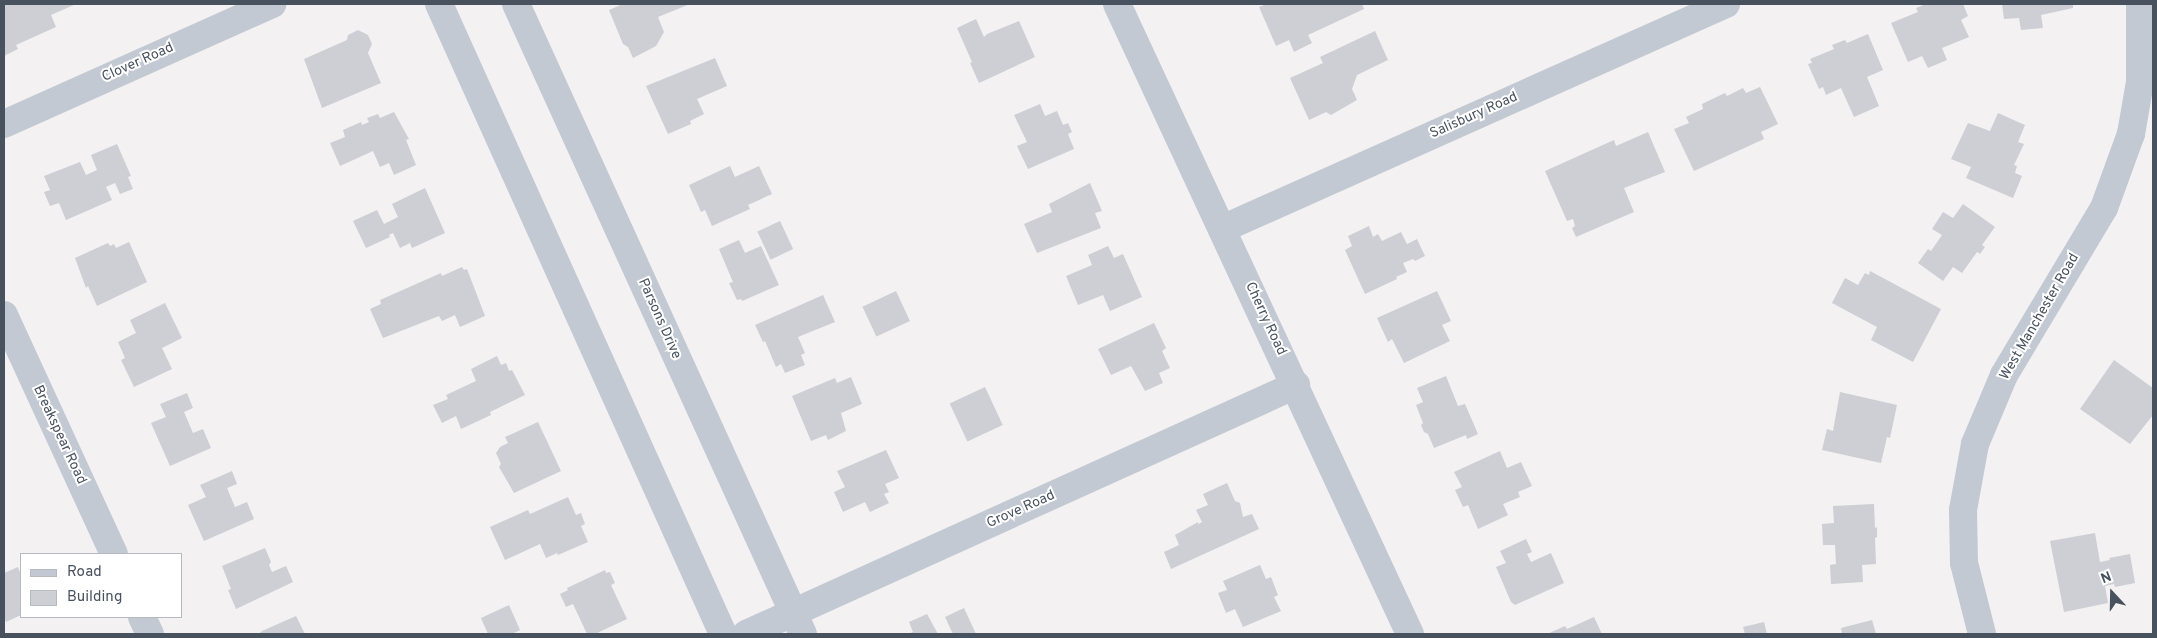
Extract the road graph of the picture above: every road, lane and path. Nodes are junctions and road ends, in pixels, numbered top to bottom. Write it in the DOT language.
graph roads {
  1 [pos="272,4"];
  2 [pos="439,4"];
  3 [pos="516,4"];
  4 [pos="1117,4"];
  5 [pos="1726,4"];
  6 [pos="2140,4"];
  7 [pos="1685,12"];
  8 [pos="4,124"];
  9 [pos="1222,228"];
  10 [pos="4,315"];
  11 [pos="1296,385"];
  12 [pos="114,553"];
  13 [pos="142,618"];
  14 [pos="798,624"];
  15 [pos="150,634"];
  16 [pos="723,634"];
  17 [pos="746,634"];
  18 [pos="1410,634"];
  19 [pos="1982,634"];
  1 -- 8 [label="street, Clover Road"];
  2 -- 16 [label="street"];
  3 -- 14 [label="street, Parsons Drive"];
  4 -- 9 [label="street, Cherry Road"];
  5 -- 7 [label="street, Salisbury Road"];
  6 -- 19 [label="street, West Manchester Road"];
  7 -- 9 [label="street, Salisbury Road"];
  9 -- 11 [label="street, Cherry Road"];
  10 -- 12 [label="street, Breakspear Road"];
  11 -- 14 [label="street, Grove Road"];
  11 -- 18 [label="street, Cherry Road"];
  13 -- 15 [label="street"];
  14 -- 17 [label="street, Grove Road"];
}
